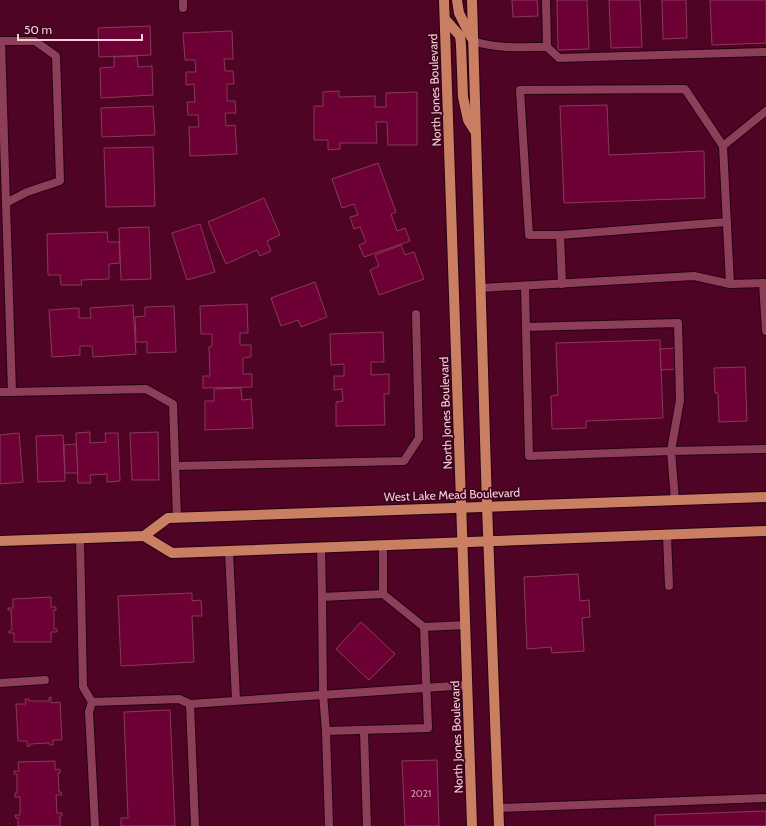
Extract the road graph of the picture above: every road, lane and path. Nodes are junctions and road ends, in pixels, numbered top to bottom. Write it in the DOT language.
graph roads {
  1 [pos="444,0"];
  2 [pos="457,0"];
  3 [pos="472,0"];
  4 [pos="546,0"];
  5 [pos="445,19"];
  6 [pos="473,41"];
  7 [pos="547,47"];
  8 [pos="766,52"];
  9 [pos="766,111"];
  10 [pos="475,131"];
  11 [pos="723,146"];
  12 [pos="6,203"];
  13 [pos="727,222"];
  14 [pos="560,235"];
  15 [pos="764,283"];
  16 [pos="562,284"];
  17 [pos="730,284"];
  18 [pos="524,286"];
  19 [pos="480,288"];
  20 [pos="416,314"];
  21 [pos="526,327"];
  22 [pos="766,331"];
  23 [pos="0,392"];
  24 [pos="12,392"];
  25 [pos="766,449"];
  26 [pos="671,451"];
  27 [pos="175,466"];
  28 [pos="766,497"];
  29 [pos="675,500"];
  30 [pos="487,506"];
  31 [pos="462,507"];
  32 [pos="177,518"];
  33 [pos="763,530"];
  34 [pos="666,535"];
  35 [pos="144,536"];
  36 [pos="80,538"];
  37 [pos="0,541"];
  38 [pos="489,541"];
  39 [pos="464,542"];
  40 [pos="383,545"];
  41 [pos="321,547"];
  42 [pos="228,551"];
  43 [pos="668,586"];
  44 [pos="384,594"];
  45 [pos="322,597"];
  46 [pos="466,625"];
  47 [pos="424,627"];
  48 [pos="44,680"];
  49 [pos="0,683"];
  50 [pos="468,685"];
  51 [pos="427,688"];
  52 [pos="323,694"];
  53 [pos="236,700"];
  54 [pos="92,702"];
  55 [pos="190,704"];
  56 [pos="326,731"];
  57 [pos="364,731"];
  58 [pos="766,798"];
  59 [pos="499,808"];
  60 [pos="95,826"];
  61 [pos="195,826"];
  62 [pos="329,826"];
  63 [pos="367,826"];
  64 [pos="472,826"];
  65 [pos="499,826"];
  1 -- 5 [label="main road, North Jones Boulevard"];
  2 -- 6 [label="main road"];
  3 -- 6 [label="main road"];
  4 -- 7 [label="lane"];
  5 -- 10 [label="main road"];
  5 -- 31 [label="main road, North Jones Boulevard"];
  6 -- 7 [label="lane"];
  6 -- 10 [label="main road"];
  7 -- 8 [label="lane"];
  9 -- 11 [label="lane"];
  10 -- 19 [label="main road"];
  11 -- 13 [label="lane"];
  11 -- 14 [label="lane"];
  12 -- 12 [label="lane"];
  12 -- 24 [label="lane"];
  13 -- 14 [label="lane"];
  13 -- 17 [label="lane"];
  14 -- 16 [label="lane"];
  15 -- 17 [label="lane"];
  15 -- 22 [label="lane"];
  16 -- 17 [label="lane"];
  16 -- 18 [label="lane"];
  18 -- 19 [label="lane"];
  18 -- 21 [label="lane"];
  19 -- 30 [label="main road"];
  20 -- 27 [label="lane"];
  21 -- 26 [label="lane"];
  21 -- 26 [label="lane"];
  23 -- 24 [label="lane"];
  24 -- 27 [label="lane"];
  25 -- 26 [label="lane"];
  26 -- 29 [label="lane"];
  27 -- 32 [label="lane"];
  28 -- 29 [label="main road, West Lake Mead Boulevard"];
  29 -- 30 [label="main road, West Lake Mead Boulevard"];
  30 -- 31 [label="main road, West Lake Mead Boulevard"];
  30 -- 38 [label="main road"];
  31 -- 32 [label="main road, West Lake Mead Boulevard"];
  31 -- 39 [label="main road, North Jones Boulevard"];
  32 -- 35 [label="main road, West Lake Mead Boulevard"];
  33 -- 34 [label="main road"];
  34 -- 38 [label="main road"];
  34 -- 43 [label="lane"];
  35 -- 36 [label="main road"];
  35 -- 42 [label="main road"];
  36 -- 37 [label="main road"];
  36 -- 54 [label="lane"];
  38 -- 39 [label="main road"];
  38 -- 59 [label="main road"];
  39 -- 40 [label="main road"];
  39 -- 46 [label="main road, North Jones Boulevard"];
  40 -- 41 [label="main road"];
  40 -- 44 [label="lane"];
  41 -- 42 [label="main road"];
  41 -- 45 [label="lane"];
  42 -- 53 [label="lane"];
  44 -- 45 [label="lane"];
  44 -- 47 [label="lane"];
  45 -- 52 [label="lane"];
  46 -- 47 [label="lane"];
  46 -- 50 [label="main road, North Jones Boulevard"];
  47 -- 51 [label="lane"];
  48 -- 49 [label="lane"];
  50 -- 51 [label="lane"];
  50 -- 64 [label="main road, North Jones Boulevard"];
  51 -- 52 [label="lane"];
  51 -- 57 [label="lane"];
  52 -- 53 [label="lane"];
  52 -- 56 [label="lane"];
  53 -- 55 [label="lane"];
  54 -- 55 [label="lane"];
  54 -- 60 [label="lane"];
  55 -- 61 [label="lane"];
  56 -- 57 [label="lane"];
  56 -- 62 [label="lane"];
  57 -- 63 [label="lane"];
  58 -- 59 [label="lane"];
  59 -- 65 [label="main road"];
}
